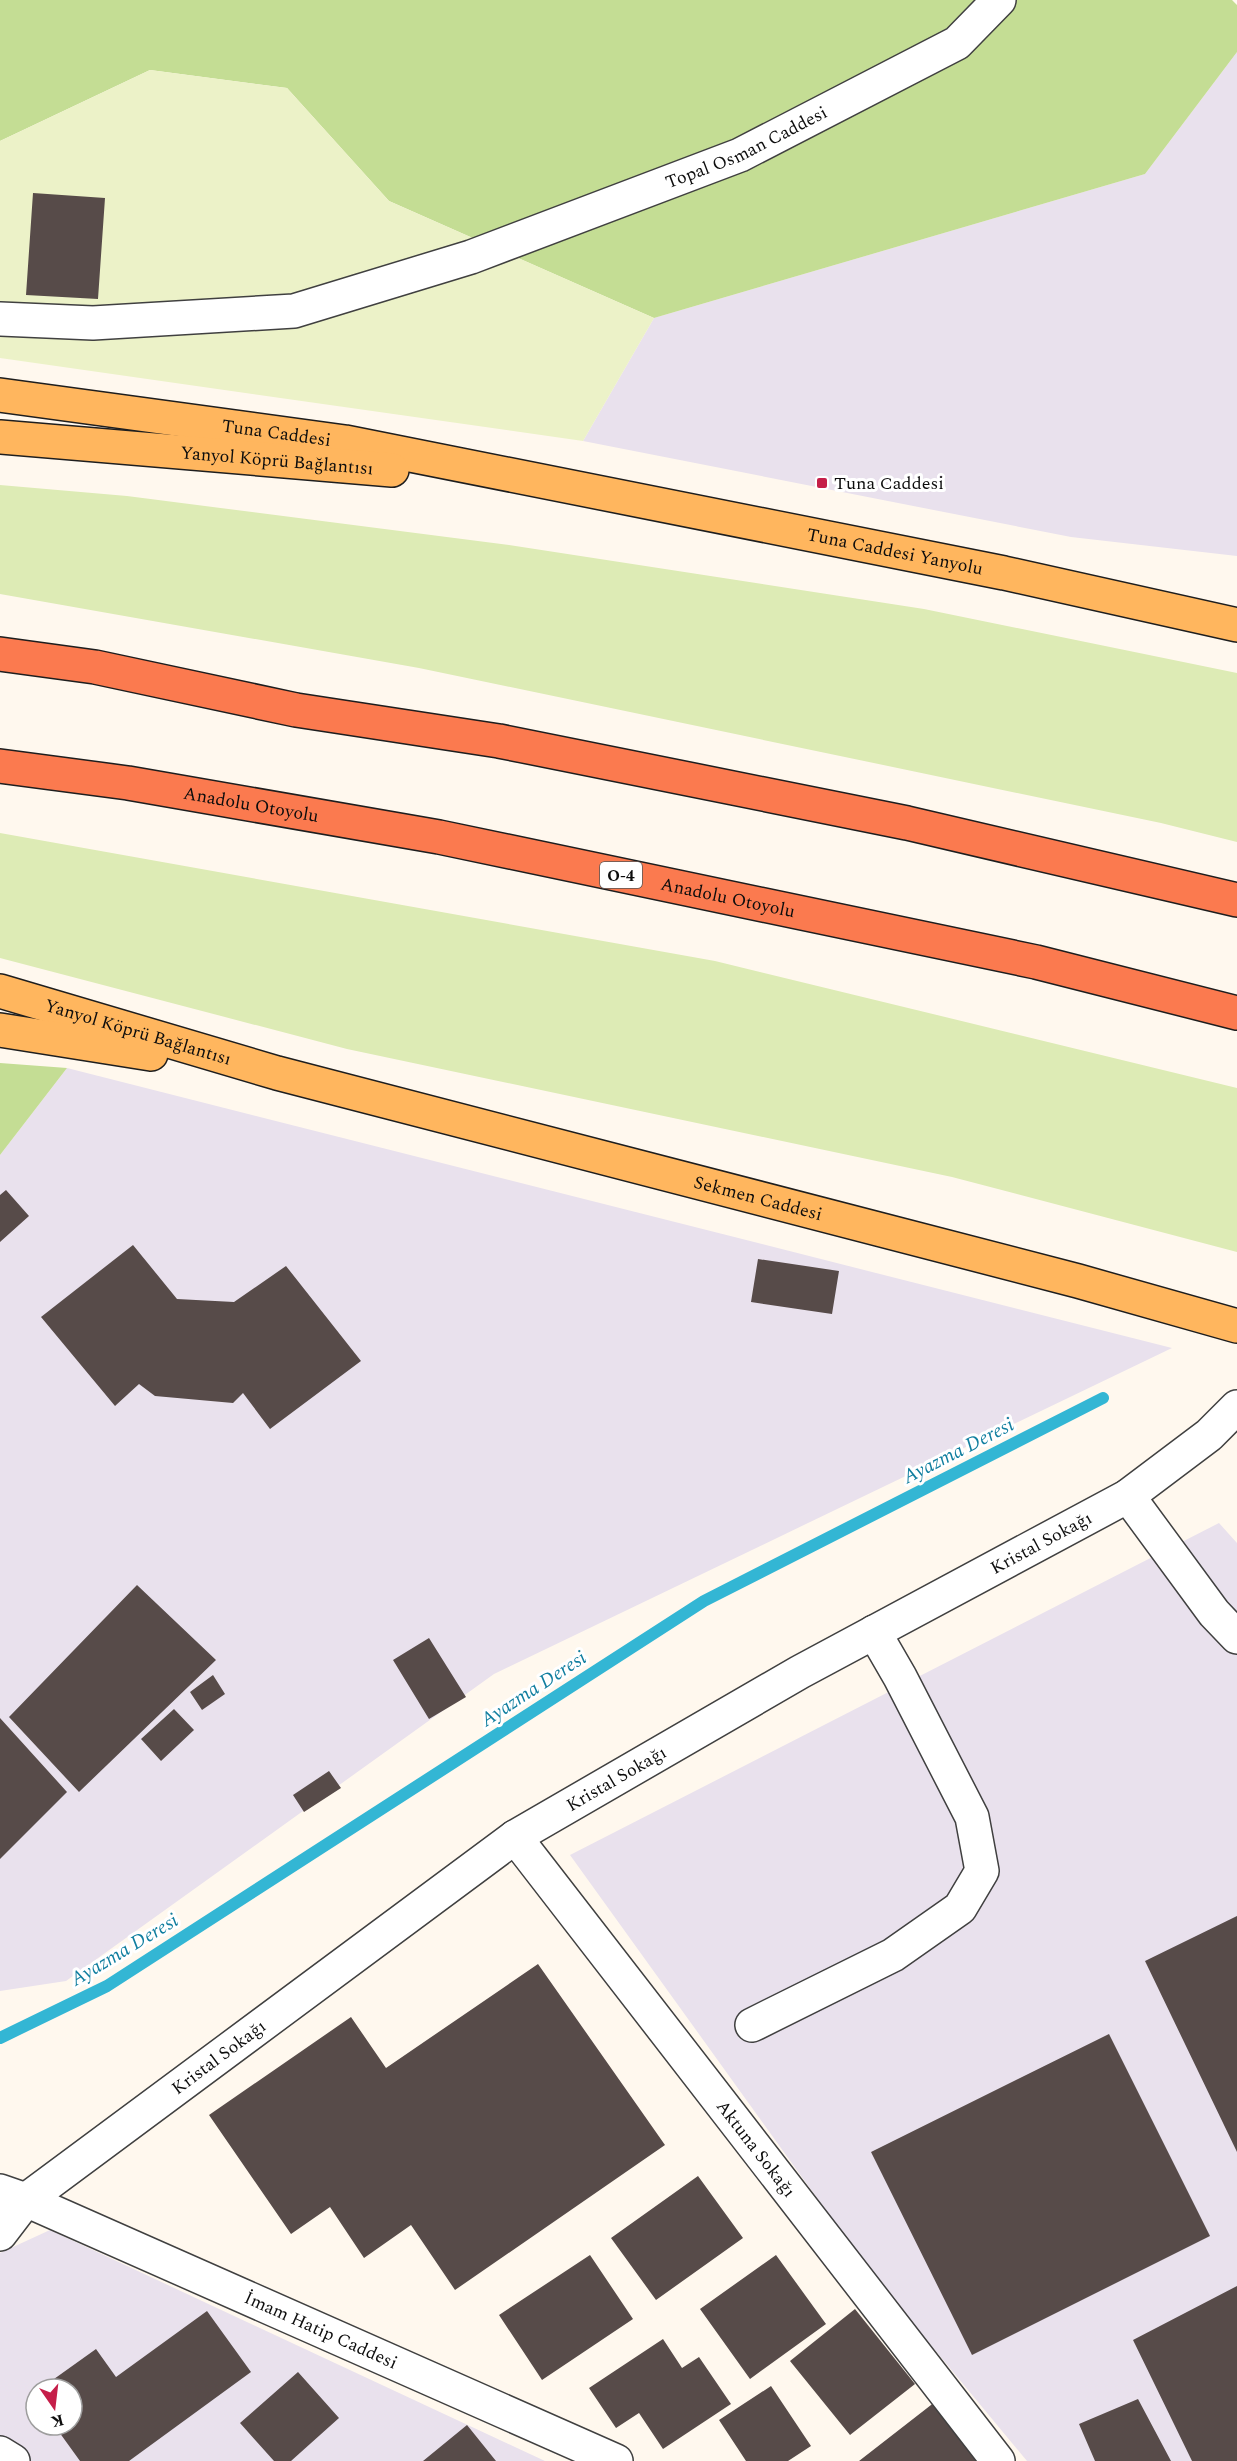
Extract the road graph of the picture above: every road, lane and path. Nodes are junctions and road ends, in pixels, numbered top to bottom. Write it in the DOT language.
graph roads {
  1 [pos="999,0"];
  2 [pos="0,319"];
  3 [pos="0,394"];
  4 [pos="0,437"];
  5 [pos="552,484"];
  6 [pos="1237,625"];
  7 [pos="0,654"];
  8 [pos="0,765"];
  9 [pos="1237,900"];
  10 [pos="0,991"];
  11 [pos="1237,1013"];
  12 [pos="0,1030"];
  13 [pos="277,1073"];
  14 [pos="1237,1326"];
  15 [pos="1237,1407"];
  16 [pos="1128,1496"];
  17 [pos="874,1632"];
  18 [pos="1237,1637"];
  19 [pos="515,1837"];
  20 [pos="752,2025"];
  21 [pos="13,2196"];
  22 [pos="0,2234"];
  23 [pos="0,2453"];
  24 [pos="13,2461"];
  25 [pos="616,2461"];
  26 [pos="998,2461"];
  1 -- 2 [label="street, Topal Osman Caddesi"];
  3 -- 5 [label="main road, Tuna Caddesi"];
  4 -- 5 [label="main road, Yanyol Köprü Bağlantısı"];
  5 -- 6 [label="main road, Tuna Caddesi Yanyolu"];
  7 -- 9 [label="highway"];
  8 -- 11 [label="highway, Anadolu Otoyolu / O-4"];
  10 -- 13 [label="main road, Yanyol Köprü Bağlantısı"];
  12 -- 13 [label="main road"];
  13 -- 14 [label="main road, Sekmen Caddesi"];
  15 -- 16 [label="street, Kristal Sokağı"];
  16 -- 17 [label="street, Kristal Sokağı"];
  16 -- 18 [label="street"];
  17 -- 19 [label="street, Kristal Sokağı"];
  17 -- 20 [label="street"];
  19 -- 21 [label="street, Kristal Sokağı"];
  19 -- 26 [label="street, Aktuna Sokağı"];
  21 -- 22 [label="street, Kristal Sokağı"];
  21 -- 25 [label="street, İmam Hatip Caddesi"];
  23 -- 24 [label="street"];
}
